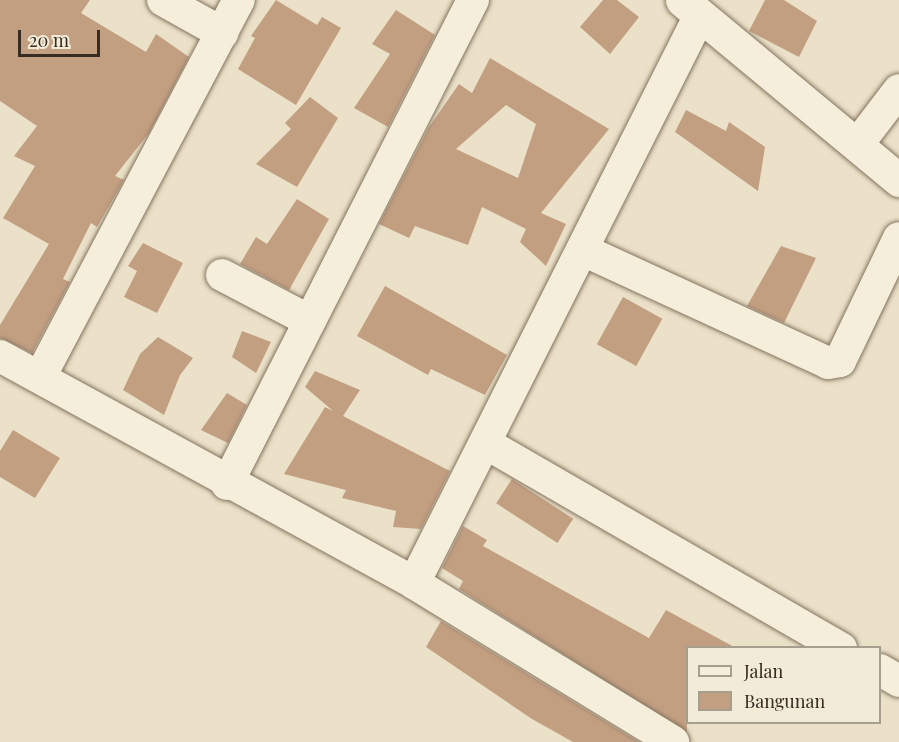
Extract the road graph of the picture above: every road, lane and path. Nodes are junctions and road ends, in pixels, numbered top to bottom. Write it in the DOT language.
graph roads {
  1 [pos="163,0"];
  2 [pos="239,0"];
  3 [pos="473,0"];
  4 [pos="691,8"];
  5 [pos="222,33"];
  6 [pos="899,90"];
  7 [pos="857,145"];
  8 [pos="899,180"];
  9 [pos="899,238"];
  10 [pos="585,251"];
  11 [pos="222,275"];
  12 [pos="310,321"];
  13 [pos="0,356"];
  14 [pos="40,377"];
  15 [pos="487,444"];
  16 [pos="227,484"];
  17 [pos="414,583"];
  18 [pos="837,646"];
  19 [pos="881,671"];
  20 [pos="899,681"];
  21 [pos="673,742"];
  1 -- 5 [label="street"];
  2 -- 5 [label="street"];
  3 -- 12 [label="street"];
  4 -- 7 [label="street"];
  4 -- 10 [label="street"];
  5 -- 14 [label="street"];
  6 -- 7 [label="street"];
  7 -- 8 [label="street"];
  9 -- 10 [label="street"];
  10 -- 15 [label="street"];
  11 -- 12 [label="street"];
  12 -- 16 [label="street"];
  13 -- 14 [label="street"];
  14 -- 16 [label="street"];
  15 -- 17 [label="street"];
  15 -- 18 [label="street"];
  16 -- 17 [label="street"];
  17 -- 21 [label="street"];
  19 -- 20 [label="street"];
}
